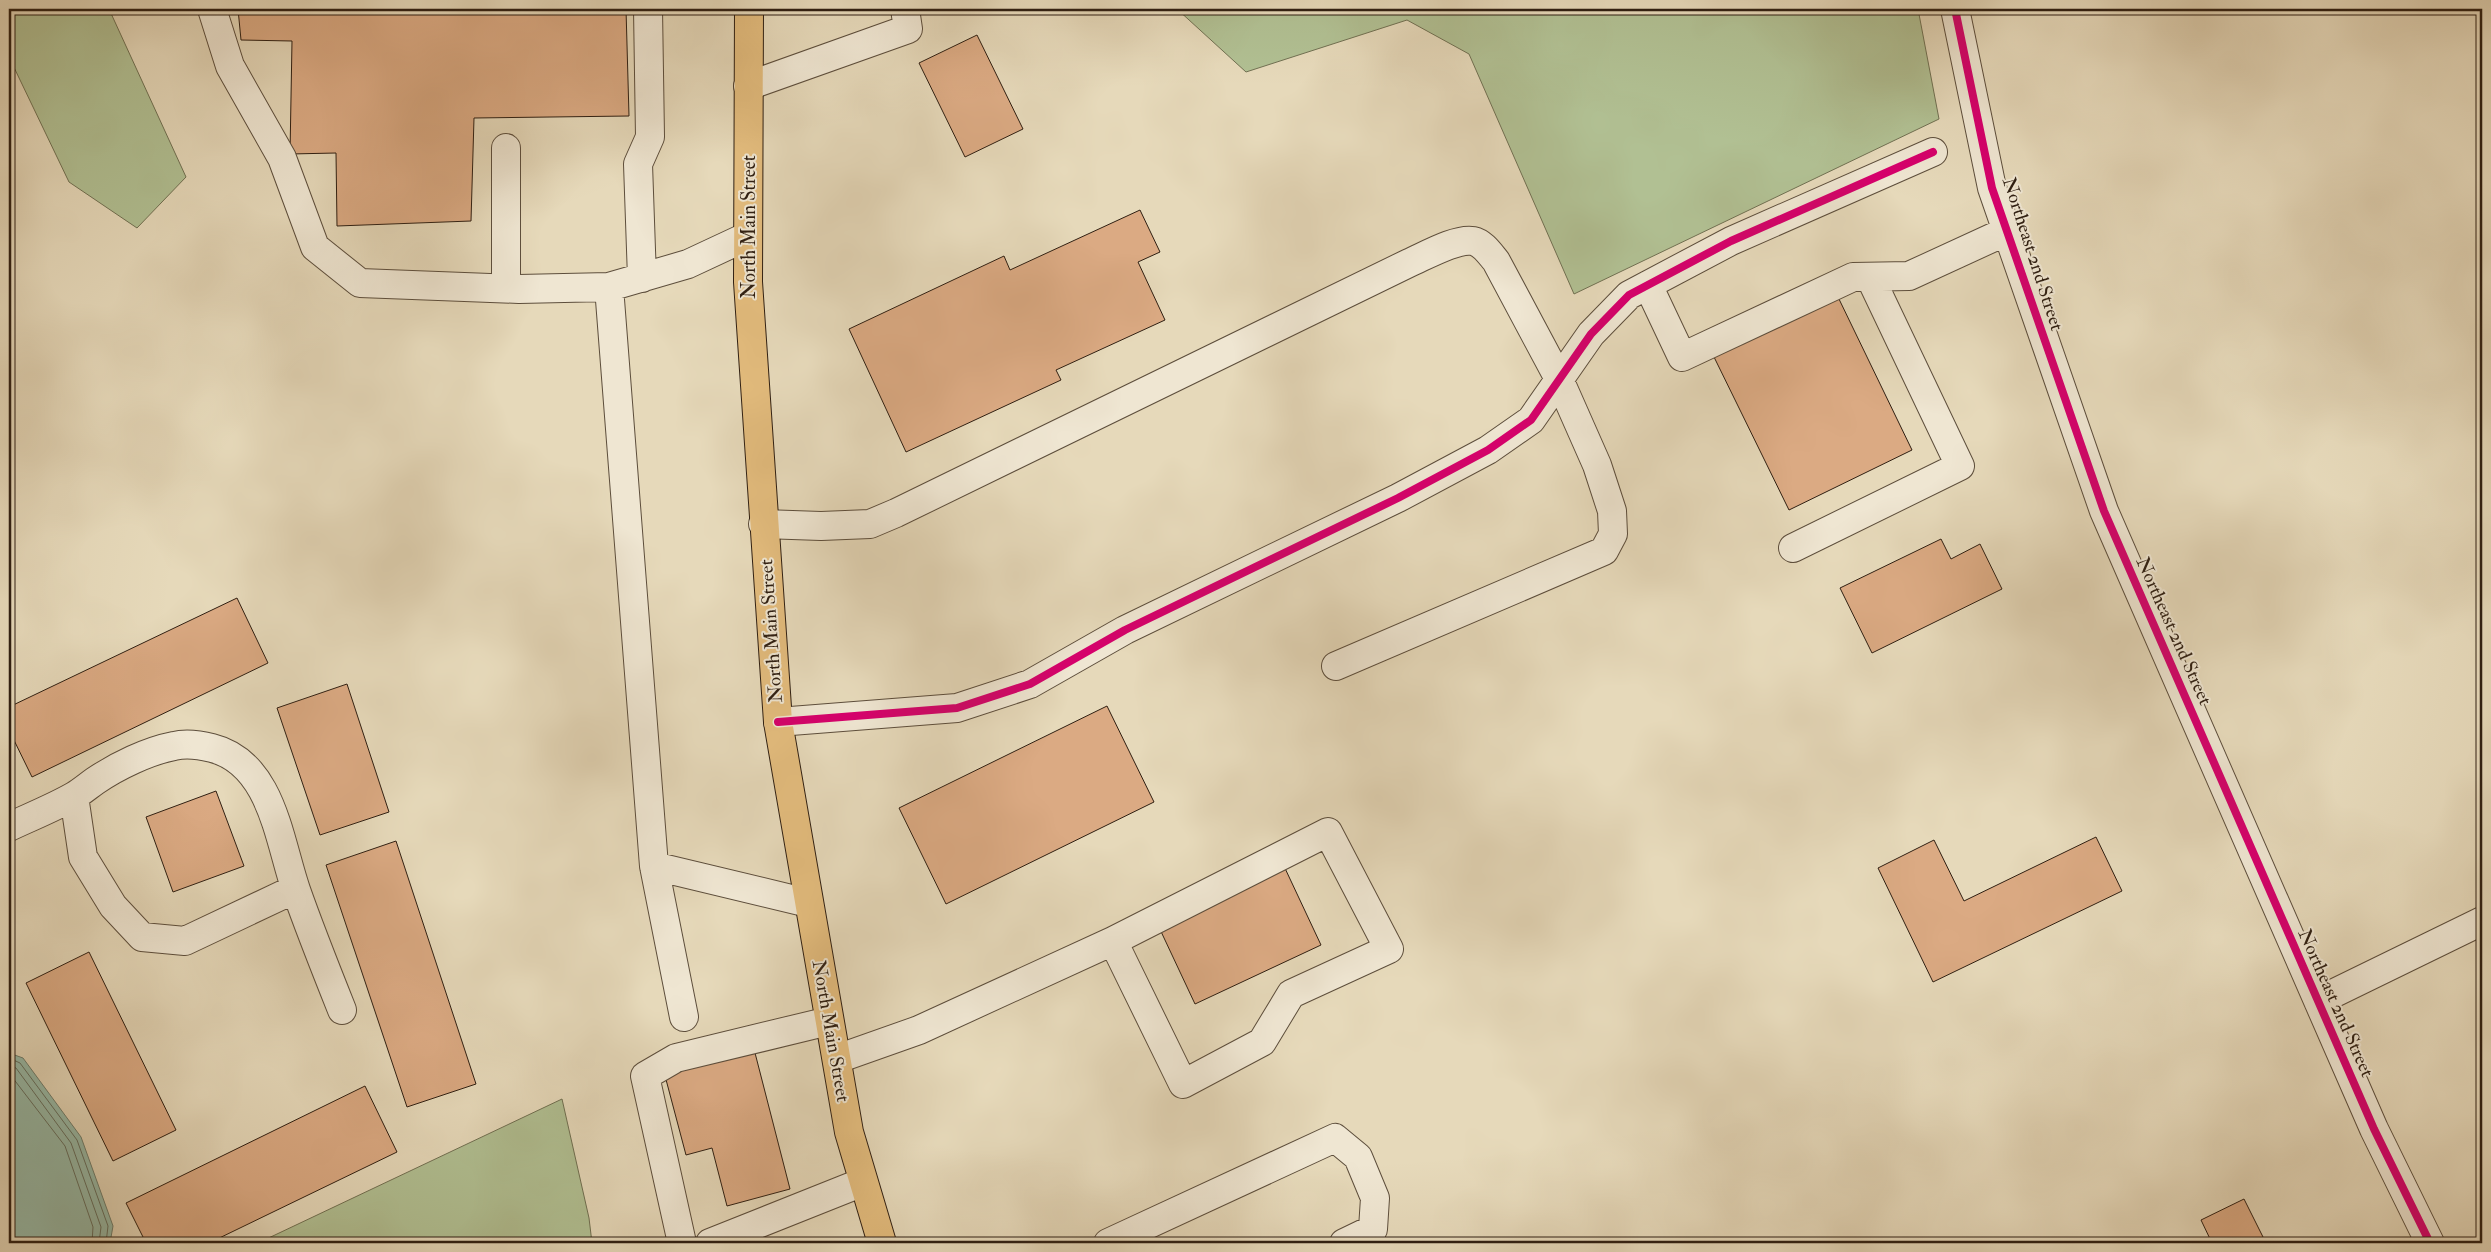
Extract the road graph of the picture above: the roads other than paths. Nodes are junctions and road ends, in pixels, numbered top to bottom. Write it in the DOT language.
graph roads {
  1 [pos="212,9"];
  2 [pos="648,9"];
  3 [pos="749,9"];
  4 [pos="905,9"];
  5 [pos="1955,9"];
  6 [pos="748,86"];
  7 [pos="506,148"];
  8 [pos="1933,152"];
  9 [pos="2007,231"];
  10 [pos="748,236"];
  11 [pos="1870,277"];
  12 [pos="642,278"];
  13 [pos="1648,285"];
  14 [pos="608,287"];
  15 [pos="506,288"];
  16 [pos="1559,379"];
  17 [pos="763,524"];
  18 [pos="1793,548"];
  19 [pos="1336,666"];
  20 [pos="778,722"];
  21 [pos="74,796"];
  22 [pos="9,827"];
  23 [pos="654,866"];
  24 [pos="295,889"];
  25 [pos="808,903"];
  26 [pos="2482,921"];
  27 [pos="1113,941"];
  28 [pos="2318,1001"];
  29 [pos="342,1010"];
  30 [pos="684,1017"];
  31 [pos="829,1021"];
  32 [pos="836,1059"];
  33 [pos="864,1182"];
  34 [pos="682,1243"];
  35 [pos="710,1243"];
  36 [pos="882,1243"];
  37 [pos="1108,1243"];
  38 [pos="1344,1243"];
  39 [pos="2430,1243"];
  1 -- 15 [label="street"];
  2 -- 12 [label="street"];
  3 -- 6 [label="main road, North Main Street"];
  4 -- 6 [label="street"];
  5 -- 9 [label="street, Northeast 2nd Street"];
  6 -- 10 [label="main road, North Main Street"];
  7 -- 15 [label="street"];
  8 -- 13 [label="street"];
  9 -- 11 [label="street"];
  9 -- 28 [label="street, Northeast 2nd Street"];
  10 -- 12 [label="street"];
  10 -- 17 [label="main road, North Main Street"];
  11 -- 13 [label="street"];
  11 -- 18 [label="street"];
  12 -- 14 [label="street"];
  13 -- 16 [label="street"];
  14 -- 15 [label="street"];
  14 -- 23 [label="street"];
  16 -- 17 [label="street"];
  16 -- 19 [label="street"];
  16 -- 20 [label="street"];
  17 -- 20 [label="main road, North Main Street"];
  20 -- 25 [label="main road, North Main Street"];
  21 -- 22 [label="street"];
  21 -- 24 [label="street"];
  21 -- 24 [label="street"];
  23 -- 25 [label="street"];
  23 -- 30 [label="street"];
  24 -- 29 [label="street"];
  25 -- 31 [label="main road, North Main Street"];
  26 -- 28 [label="street"];
  27 -- 27 [label="street"];
  27 -- 32 [label="street"];
  28 -- 39 [label="street, Northeast 2nd Street"];
  31 -- 32 [label="main road, North Main Street"];
  31 -- 34 [label="street"];
  32 -- 33 [label="main road, North Main Street"];
  33 -- 35 [label="street"];
  33 -- 36 [label="main road, North Main Street"];
  37 -- 38 [label="street"];
}
